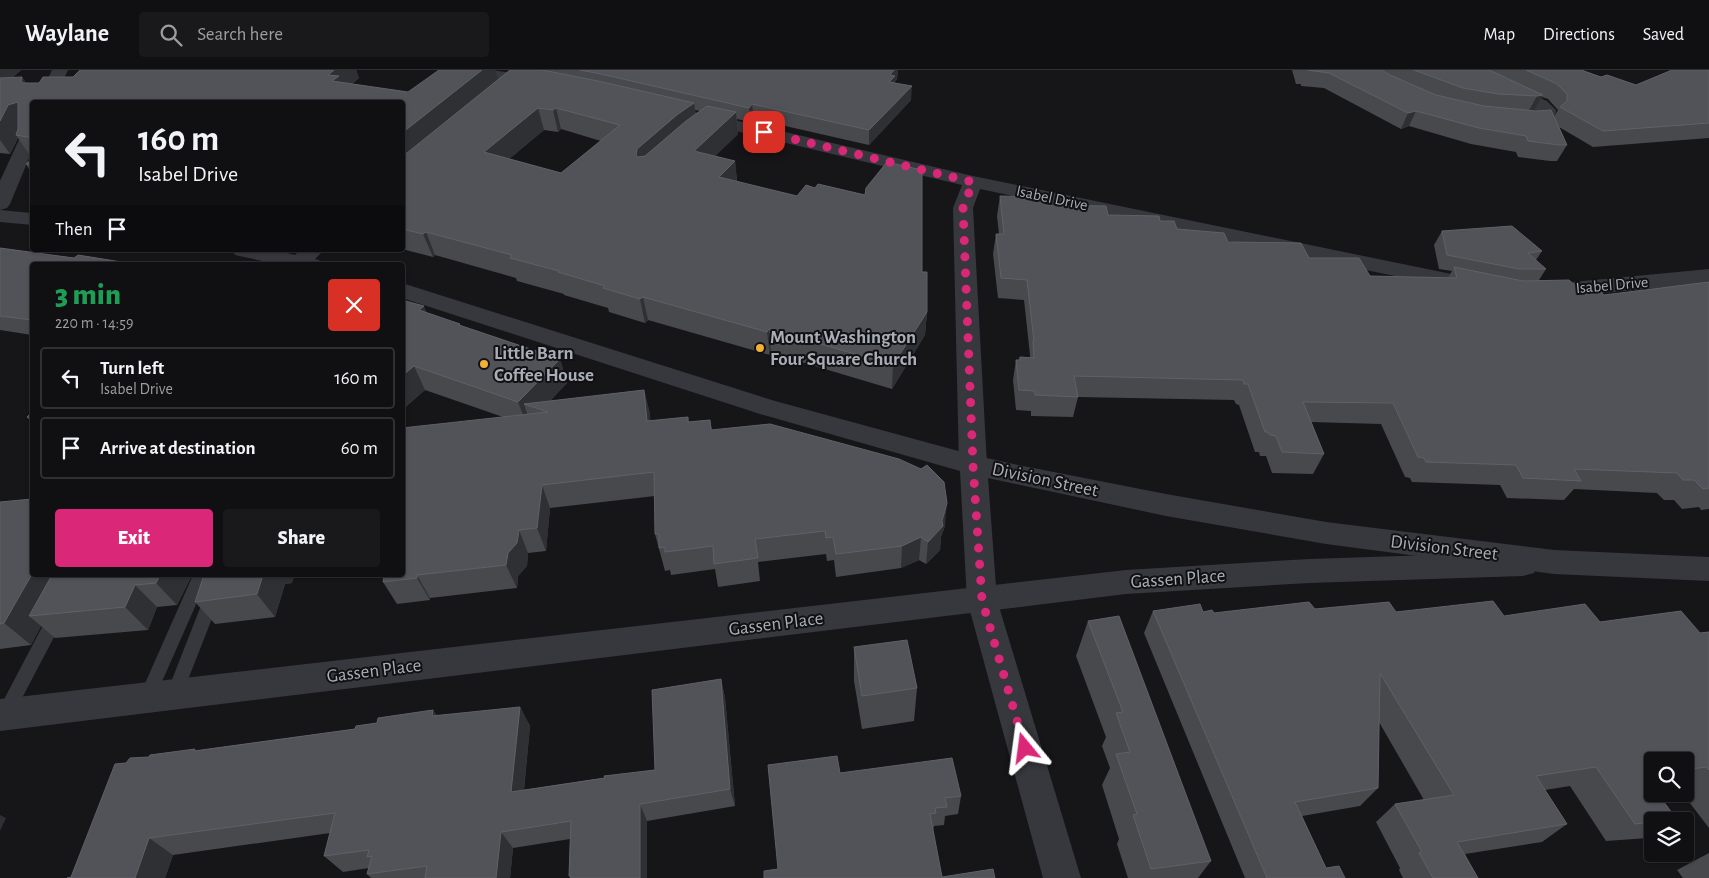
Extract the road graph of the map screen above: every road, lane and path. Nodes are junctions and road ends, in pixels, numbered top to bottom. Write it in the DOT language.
graph roads {
  1 [pos="60,70"];
  2 [pos="459,70"];
  3 [pos="1468,70"];
  4 [pos="515,80"];
  5 [pos="560,87"];
  6 [pos="46,100"];
  7 [pos="684,114"];
  8 [pos="1497,118"];
  9 [pos="30,136"];
  10 [pos="973,182"];
  11 [pos="0,204"];
  12 [pos="0,216"];
  13 [pos="30,219"];
  14 [pos="257,252"];
  15 [pos="308,259"];
  16 [pos="1709,276"];
  17 [pos="1486,288"];
  18 [pos="405,291"];
  19 [pos="1518,292"];
  20 [pos="973,465"];
  21 [pos="1554,562"];
  22 [pos="1709,569"];
  23 [pos="200,577"];
  24 [pos="220,577"];
  25 [pos="982,600"];
  26 [pos="64,601"];
  27 [pos="160,696"];
  28 [pos="2,715"];
  29 [pos="1062,878"];
  1 -- 6 [label="street"];
  2 -- 4 [label="street"];
  3 -- 8 [label="street"];
  4 -- 5 [label="street"];
  7 -- 10 [label="street, Isabel Drive"];
  9 -- 11 [label="street"];
  10 -- 17 [label="street, Isabel Drive"];
  10 -- 20 [label="street"];
  12 -- 13 [label="street"];
  14 -- 15 [label="street"];
  16 -- 19 [label="street, Isabel Drive"];
  18 -- 20 [label="street, Division Street"];
  20 -- 21 [label="street, Division Street"];
  20 -- 25 [label="street"];
  21 -- 22 [label="street, Division Street"];
  21 -- 25 [label="street, Gassen Place"];
  23 -- 27 [label="lane"];
  24 -- 27 [label="lane"];
  25 -- 27 [label="street, Gassen Place"];
  25 -- 29 [label="street"];
  26 -- 28 [label="lane"];
  27 -- 28 [label="street, Gassen Place"];
}
